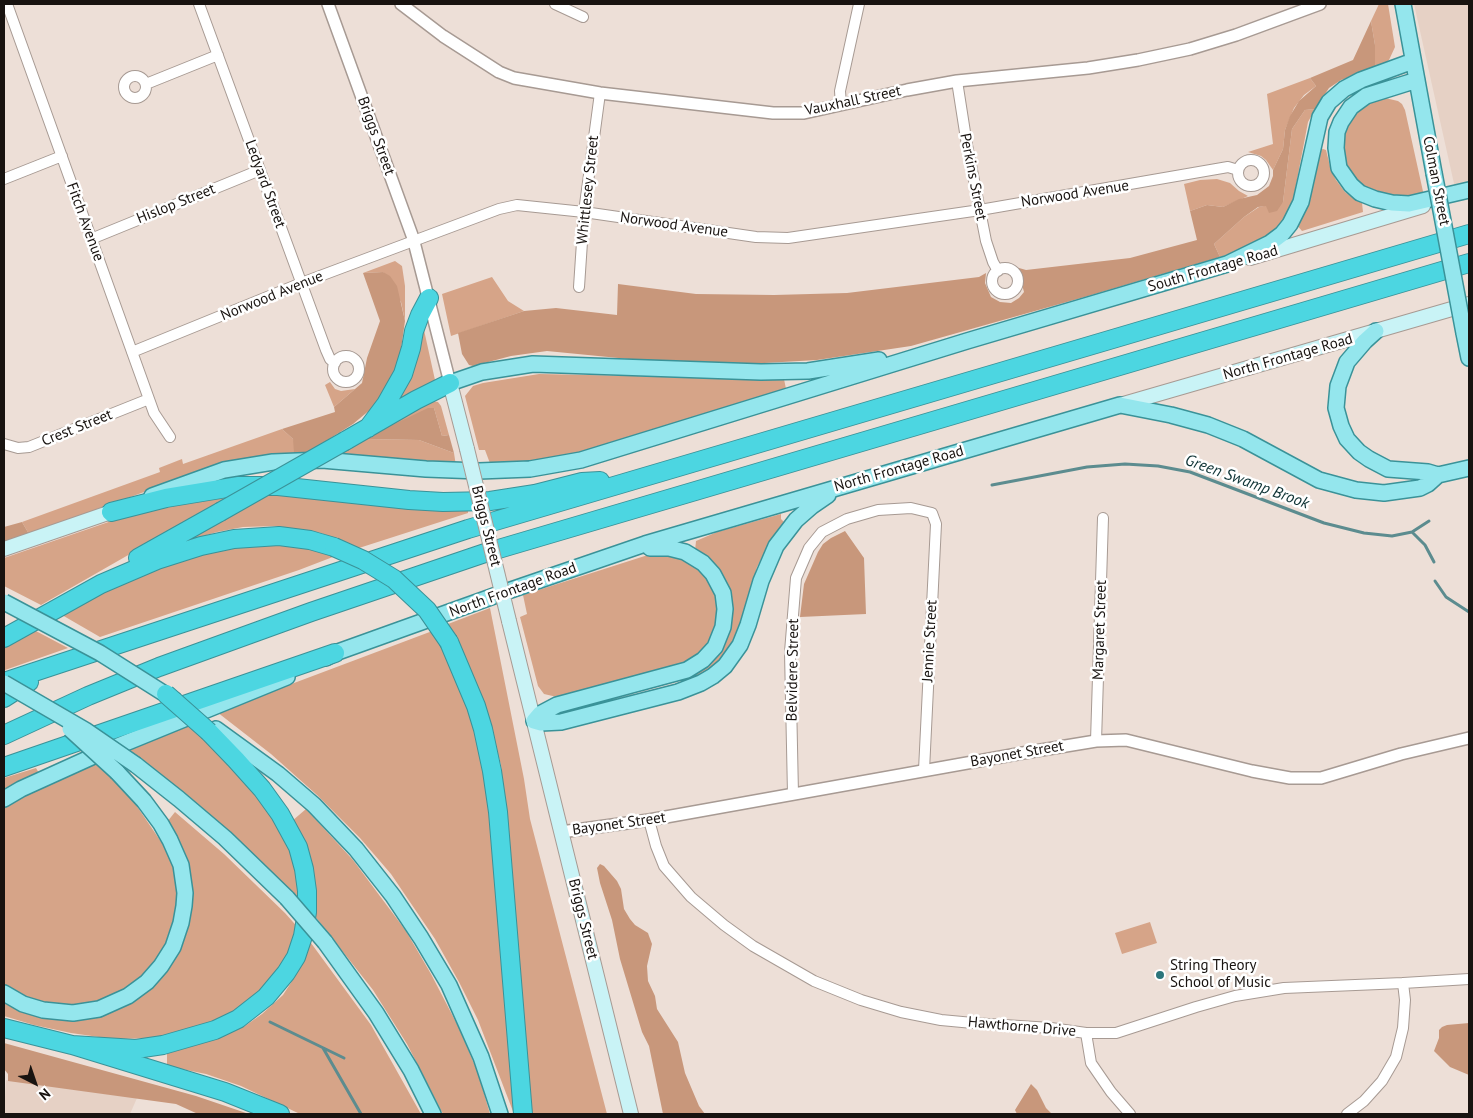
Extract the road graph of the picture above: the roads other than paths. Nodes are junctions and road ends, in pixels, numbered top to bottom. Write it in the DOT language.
graph roads {
  1 [pos="7,4"];
  2 [pos="199,4"];
  3 [pos="328,4"];
  4 [pos="400,4"];
  5 [pos="555,4"];
  6 [pos="859,4"];
  7 [pos="1320,4"];
  8 [pos="1403,4"];
  9 [pos="584,17"];
  10 [pos="218,55"];
  11 [pos="1413,61"];
  12 [pos="957,80"];
  13 [pos="1417,80"];
  14 [pos="146,84"];
  15 [pos="600,93"];
  16 [pos="841,105"];
  17 [pos="62,156"];
  18 [pos="260,170"];
  19 [pos="1238,170"];
  20 [pos="4,179"];
  21 [pos="1469,191"];
  22 [pos="980,210"];
  23 [pos="584,212"];
  24 [pos="1469,234"];
  25 [pos="91,238"];
  26 [pos="414,242"];
  27 [pos="1469,263"];
  28 [pos="1227,264"];
  29 [pos="998,270"];
  30 [pos="301,283"];
  31 [pos="579,287"];
  32 [pos="429,298"];
  33 [pos="1469,304"];
  34 [pos="1376,331"];
  35 [pos="956,344"];
  36 [pos="132,352"];
  37 [pos="1469,358"];
  38 [pos="335,363"];
  39 [pos="450,382"];
  40 [pos="149,399"];
  41 [pos="1120,405"];
  42 [pos="368,428"];
  43 [pos="170,437"];
  44 [pos="4,444"];
  45 [pos="1469,468"];
  46 [pos="1438,475"];
  47 [pos="636,479"];
  48 [pos="846,484"];
  49 [pos="112,512"];
  50 [pos="932,513"];
  51 [pos="1103,518"];
  52 [pos="4,549"];
  53 [pos="628,550"];
  54 [pos="85,592"];
  55 [pos="4,602"];
  56 [pos="4,638"];
  57 [pos="335,653"];
  58 [pos="64,661"];
  59 [pos="4,682"];
  60 [pos="166,694"];
  61 [pos="27,696"];
  62 [pos="4,698"];
  63 [pos="534,721"];
  64 [pos="212,731"];
  65 [pos="4,736"];
  66 [pos="1469,738"];
  67 [pos="1096,741"];
  68 [pos="4,767"];
  69 [pos="924,770"];
  70 [pos="793,794"];
  71 [pos="4,799"];
  72 [pos="650,820"];
  73 [pos="561,832"];
  74 [pos="1469,979"];
  75 [pos="1403,983"];
  76 [pos="4,993"];
  77 [pos="4,1028"];
  78 [pos="1086,1034"];
  79 [pos="72,1045"];
  80 [pos="280,1114"];
  81 [pos="433,1114"];
  82 [pos="500,1114"];
  83 [pos="523,1114"];
  84 [pos="631,1114"];
  85 [pos="1130,1114"];
  86 [pos="1347,1114"];
  1 -- 17 [label="street, Fitch Avenue"];
  2 -- 10 [label="street, Ledyard Street"];
  3 -- 26 [label="street, Briggs Street"];
  4 -- 15 [label="street, Vauxhall Street"];
  5 -- 9 [label="street"];
  6 -- 16 [label="street"];
  7 -- 12 [label="street, Vauxhall Street"];
  8 -- 11 [label="main road, Colman Street"];
  10 -- 14 [label="street"];
  10 -- 18 [label="street, Ledyard Street"];
  11 -- 13 [label="main road, Colman Street"];
  11 -- 28 [label="main road"];
  12 -- 16 [label="street, Vauxhall Street"];
  12 -- 22 [label="street, Perkins Street"];
  13 -- 21 [label="main road"];
  13 -- 37 [label="main road, Colman Street, bridge"];
  15 -- 16 [label="street, Vauxhall Street"];
  15 -- 23 [label="street, Whittlesey Street"];
  17 -- 20 [label="street"];
  17 -- 25 [label="street, Fitch Avenue"];
  18 -- 25 [label="street, Hislop Street"];
  18 -- 30 [label="street, Ledyard Street"];
  19 -- 22 [label="street, Norwood Avenue"];
  21 -- 28 [label="main road, South Frontage Road"];
  22 -- 23 [label="street, Norwood Avenue"];
  22 -- 29 [label="street, Perkins Street"];
  23 -- 26 [label="street, Norwood Avenue"];
  23 -- 31 [label="street, Whittlesey Street"];
  24 -- 47 [label="highway"];
  25 -- 36 [label="street, Fitch Avenue"];
  26 -- 30 [label="street, Norwood Avenue"];
  26 -- 32 [label="street, Briggs Street"];
  27 -- 65 [label="highway"];
  28 -- 35 [label="main road, South Frontage Road"];
  30 -- 36 [label="street, Norwood Avenue"];
  30 -- 38 [label="street, Ledyard Street"];
  32 -- 39 [label="street, Briggs Street"];
  32 -- 42 [label="highway"];
  33 -- 34 [label="main road, North Frontage Road"];
  34 -- 41 [label="main road, North Frontage Road"];
  34 -- 46 [label="main road"];
  35 -- 39 [label="main road"];
  35 -- 49 [label="main road"];
  36 -- 40 [label="street, Fitch Avenue"];
  39 -- 42 [label="highway"];
  39 -- 63 [label="main road, Briggs Street, bridge"];
  40 -- 43 [label="street, Fitch Avenue"];
  40 -- 44 [label="street, Crest Street"];
  41 -- 46 [label="main road"];
  41 -- 48 [label="main road, North Frontage Road"];
  42 -- 54 [label="highway, bridge"];
  45 -- 46 [label="main road"];
  47 -- 49 [label="highway"];
  47 -- 58 [label="highway"];
  48 -- 53 [label="main road, North Frontage Road"];
  48 -- 63 [label="main road"];
  49 -- 52 [label="main road"];
  50 -- 69 [label="street, Jennie Street"];
  50 -- 70 [label="street, Belvidere Street"];
  51 -- 67 [label="street, Margaret Street"];
  53 -- 57 [label="main road, North Frontage Road"];
  53 -- 63 [label="main road"];
  54 -- 56 [label="highway"];
  54 -- 83 [label="highway, bridge"];
  55 -- 60 [label="main road, bridge"];
  57 -- 68 [label="highway"];
  57 -- 71 [label="main road, North Frontage Road"];
  58 -- 59 [label="highway"];
  58 -- 62 [label="highway"];
  59 -- 61 [label="main road, bridge"];
  60 -- 64 [label="highway, bridge"];
  61 -- 76 [label="main road, bridge"];
  61 -- 81 [label="main road, bridge"];
  63 -- 73 [label="main road, Briggs Street"];
  64 -- 79 [label="highway"];
  64 -- 82 [label="main road"];
  66 -- 67 [label="street, Bayonet Street"];
  67 -- 69 [label="street, Bayonet Street"];
  69 -- 70 [label="street, Bayonet Street"];
  70 -- 72 [label="street, Bayonet Street"];
  72 -- 73 [label="street, Bayonet Street"];
  72 -- 78 [label="street, Hawthorne Drive"];
  73 -- 84 [label="main road, Briggs Street"];
  74 -- 75 [label="street, Hawthorne Drive"];
  75 -- 78 [label="street, Hawthorne Drive"];
  75 -- 86 [label="street"];
  77 -- 79 [label="highway"];
  78 -- 85 [label="street"];
  79 -- 80 [label="highway"];
}
